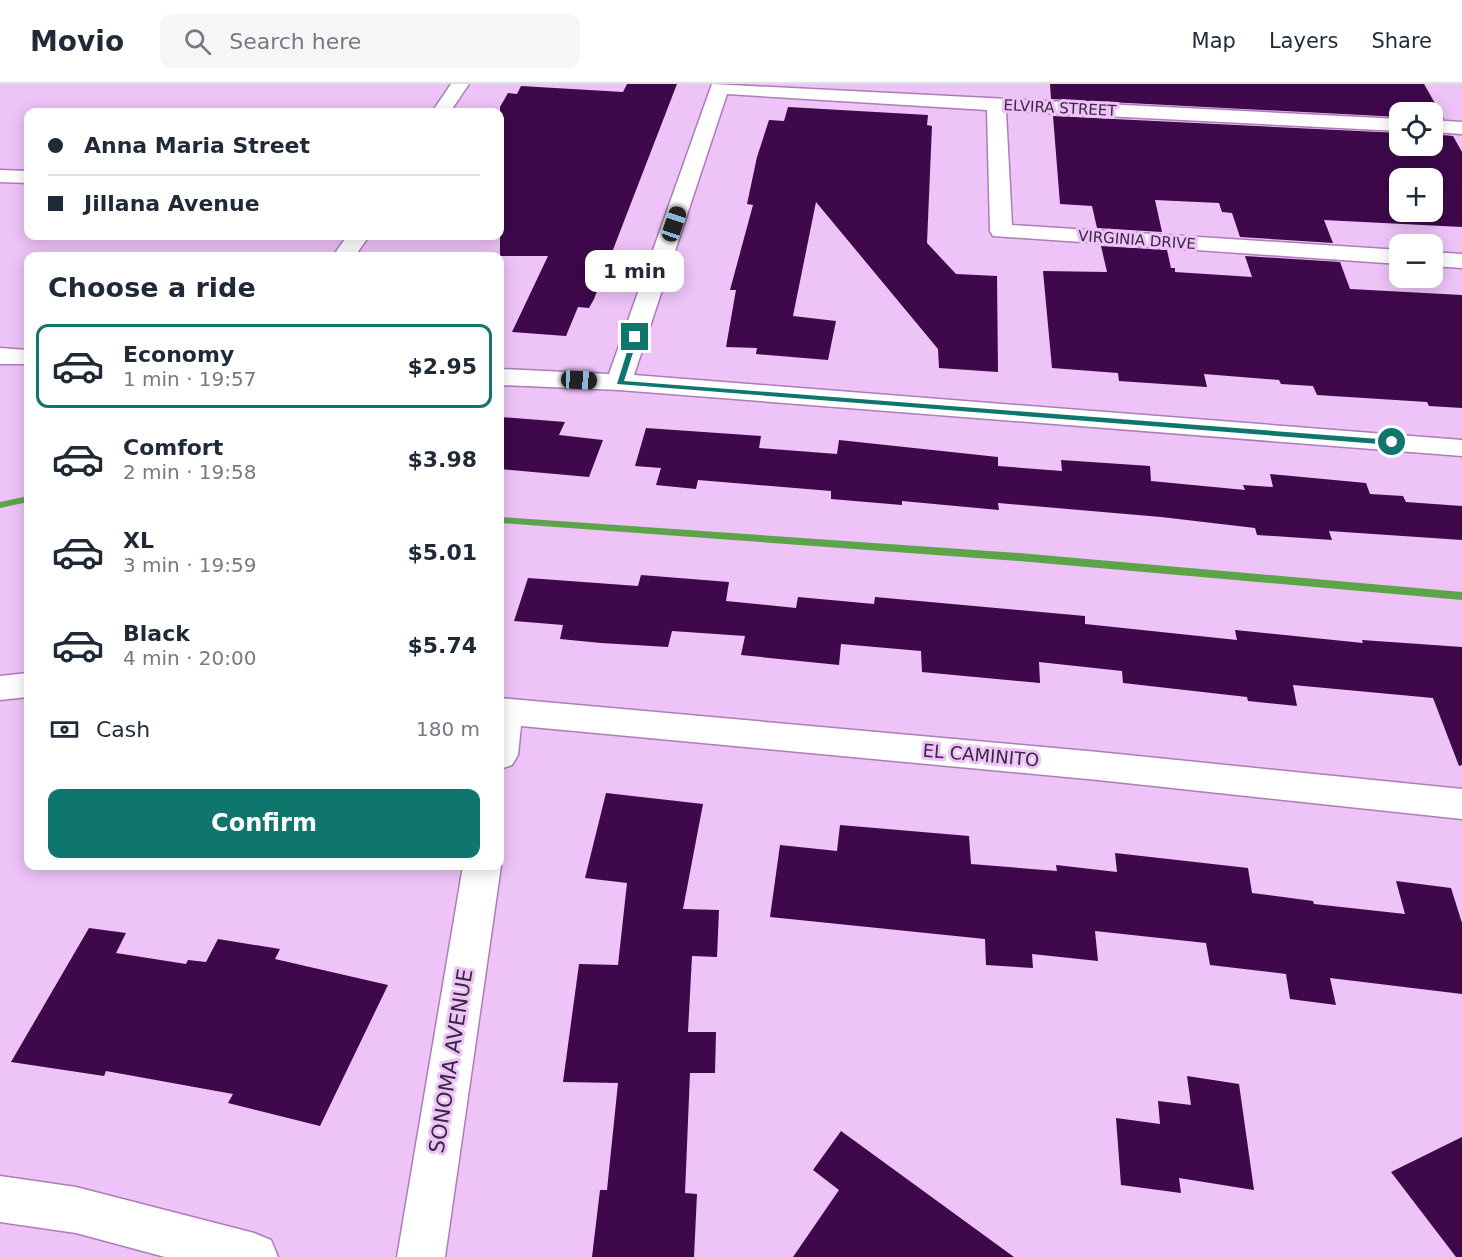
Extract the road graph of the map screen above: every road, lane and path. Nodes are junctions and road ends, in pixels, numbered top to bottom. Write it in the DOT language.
graph roads {
  1 [pos="460,84"];
  2 [pos="721,86"];
  3 [pos="996,105"];
  4 [pos="444,108"];
  5 [pos="1389,124"];
  6 [pos="1443,127"];
  7 [pos="1462,128"];
  8 [pos="0,176"];
  9 [pos="24,177"];
  10 [pos="1389,256"];
  11 [pos="1443,260"];
  12 [pos="1462,261"];
  13 [pos="0,356"];
  14 [pos="24,357"];
  15 [pos="504,376"];
  16 [pos="619,382"];
  17 [pos="1462,448"];
  18 [pos="24,685"];
  19 [pos="0,688"];
  20 [pos="504,711"];
  21 [pos="1462,804"];
  22 [pos="481,870"];
  23 [pos="0,1199"];
  24 [pos="254,1257"];
  25 [pos="421,1257"];
  1 -- 4 [label="street"];
  2 -- 3 [label="street, ELVIRA STREET"];
  2 -- 16 [label="street"];
  3 -- 5 [label="street, ELVIRA STREET"];
  3 -- 10 [label="street, VIRGINIA DRIVE"];
  6 -- 7 [label="street"];
  8 -- 9 [label="street"];
  11 -- 12 [label="street"];
  13 -- 14 [label="street"];
  15 -- 16 [label="street"];
  16 -- 17 [label="street"];
  18 -- 19 [label="street"];
  20 -- 21 [label="street, EL CAMINITO"];
  22 -- 25 [label="street, SONOMA AVENUE"];
  23 -- 24 [label="street"];
}
